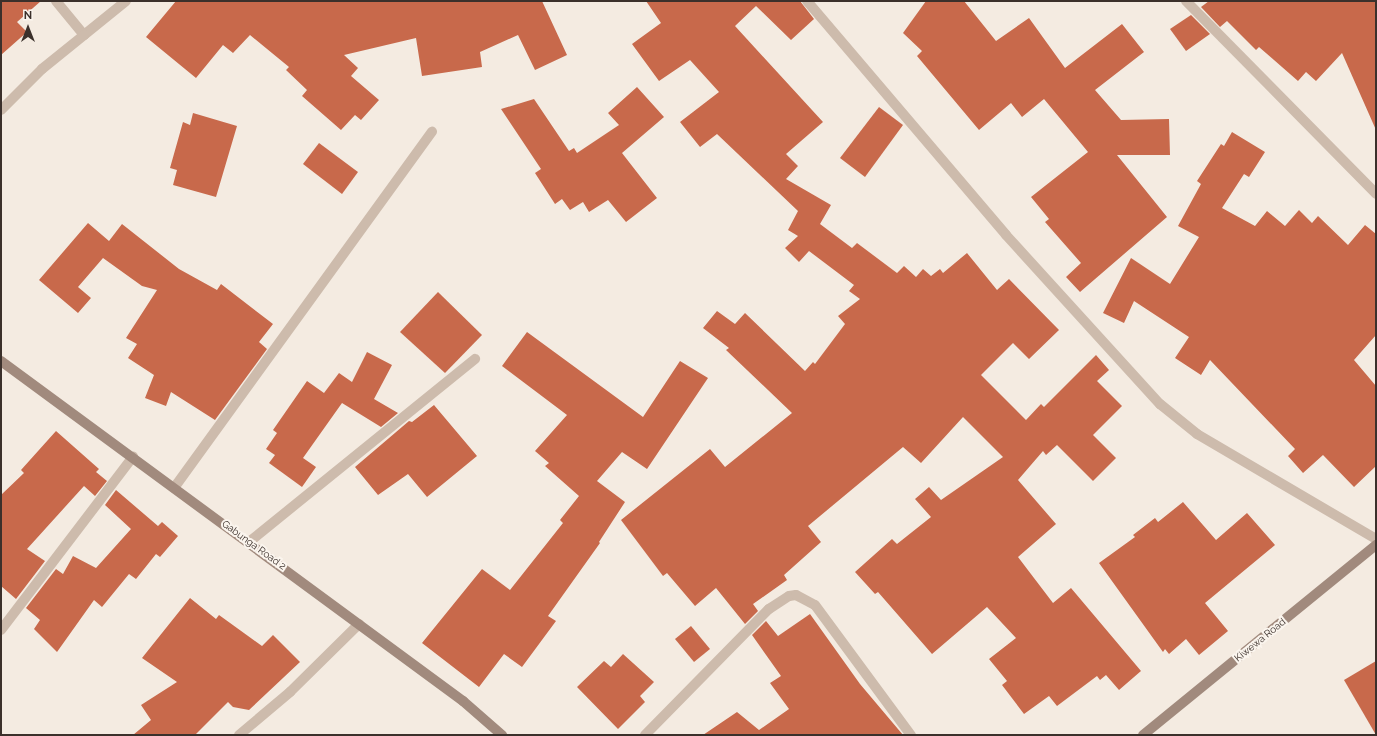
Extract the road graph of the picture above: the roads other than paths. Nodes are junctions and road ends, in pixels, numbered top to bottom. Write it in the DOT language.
graph roads {
  1 [pos="56,1"];
  2 [pos="126,1"];
  3 [pos="806,1"];
  4 [pos="1186,1"];
  5 [pos="84,35"];
  6 [pos="1,110"];
  7 [pos="432,132"];
  8 [pos="1376,194"];
  9 [pos="475,359"];
  10 [pos="1,361"];
  11 [pos="133,457"];
  12 [pos="174,488"];
  13 [pos="1376,539"];
  14 [pos="249,542"];
  15 [pos="1376,544"];
  16 [pos="359,624"];
  17 [pos="1,630"];
  18 [pos="499,734"];
  19 [pos="239,735"];
  20 [pos="645,735"];
  21 [pos="911,735"];
  22 [pos="1143,735"];
  1 -- 5 [label="street"];
  2 -- 5 [label="street"];
  3 -- 13 [label="street"];
  4 -- 8 [label="street"];
  5 -- 6 [label="street"];
  7 -- 12 [label="street"];
  9 -- 14 [label="street"];
  10 -- 11 [label="street, Gabunga Road 2"];
  11 -- 12 [label="street, Gabunga Road 2"];
  11 -- 17 [label="street"];
  12 -- 14 [label="street, Gabunga Road 2"];
  14 -- 16 [label="street, Gabunga Road 2"];
  15 -- 22 [label="street, Kiwewa Road"];
  16 -- 18 [label="street, Gabunga Road 2"];
  16 -- 19 [label="street"];
  20 -- 21 [label="street"];
}
